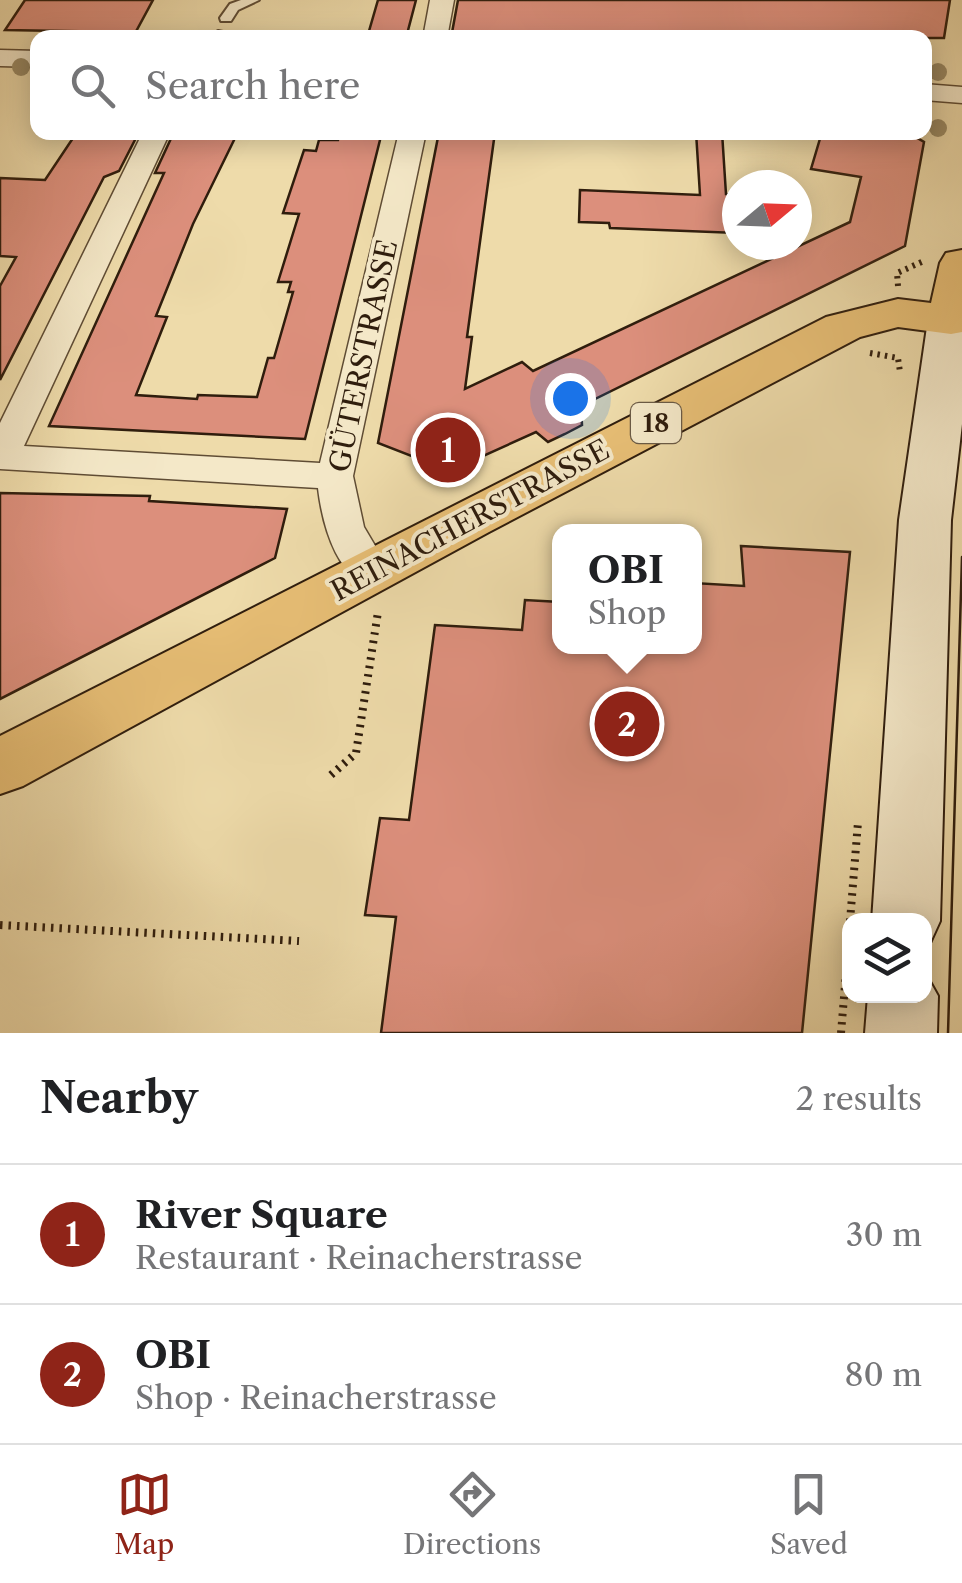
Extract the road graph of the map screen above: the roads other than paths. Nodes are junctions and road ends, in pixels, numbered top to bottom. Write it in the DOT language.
graph roads {
  1 [pos="253,0"];
  2 [pos="442,0"];
  3 [pos="226,18"];
  4 [pos="436,30"];
  5 [pos="0,58"];
  6 [pos="30,59"];
  7 [pos="932,93"];
  8 [pos="962,95"];
  9 [pos="153,140"];
  10 [pos="411,140"];
  11 [pos="962,263"];
  12 [pos="951,320"];
  13 [pos="1,457"];
  14 [pos="334,476"];
  15 [pos="371,571"];
  16 [pos="0,767"];
  17 [pos="906,913"];
  18 [pos="903,1003"];
  19 [pos="901,1033"];
  1 -- 3 [label="lane"];
  2 -- 4 [label="street"];
  5 -- 6 [label="street"];
  7 -- 8 [label="street"];
  9 -- 13 [label="street"];
  10 -- 14 [label="street, GÜTERSTRASSE"];
  11 -- 12 [label="main road"];
  12 -- 15 [label="main road, REINACHERSTRASSE / 18"];
  12 -- 17 [label="main road"];
  13 -- 14 [label="street"];
  14 -- 15 [label="street, GÜTERSTRASSE"];
  15 -- 16 [label="main road, REINACHERSTRASSE / 18"];
  18 -- 19 [label="main road"];
}
